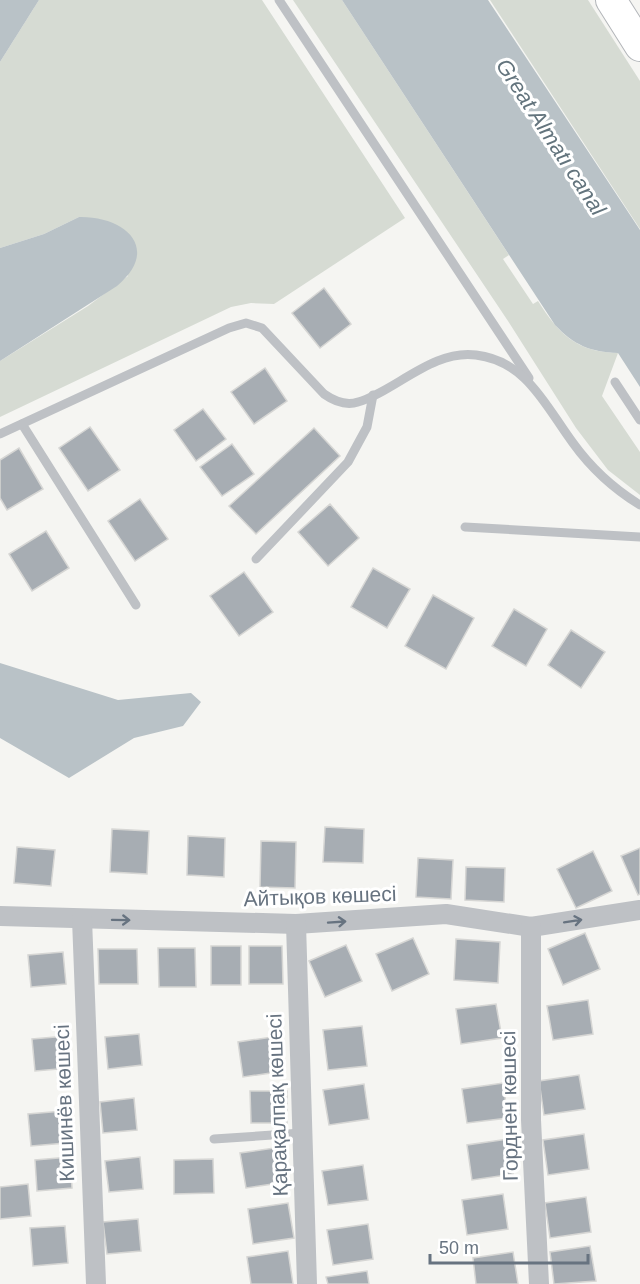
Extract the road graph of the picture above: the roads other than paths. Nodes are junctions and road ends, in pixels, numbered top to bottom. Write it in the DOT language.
graph roads {
  1 [pos="279,0"];
  2 [pos="610,0"];
  3 [pos="636,31"];
  4 [pos="615,382"];
  5 [pos="532,383"];
  6 [pos="373,395"];
  7 [pos="640,420"];
  8 [pos="22,424"];
  9 [pos="0,434"];
  10 [pos="640,505"];
  11 [pos="465,527"];
  12 [pos="640,537"];
  13 [pos="256,559"];
  14 [pos="136,604"];
  15 [pos="640,910"];
  16 [pos="0,916"];
  17 [pos="82,919"];
  18 [pos="296,924"];
  19 [pos="531,927"];
  20 [pos="302,1134"];
  21 [pos="214,1139"];
  22 [pos="96,1284"];
  23 [pos="307,1284"];
  24 [pos="540,1284"];
  1 -- 5 [label="lane"];
  2 -- 3 [label="main road"];
  4 -- 7 [label="lane"];
  5 -- 6 [label="lane"];
  5 -- 10 [label="lane"];
  6 -- 8 [label="lane"];
  6 -- 13 [label="lane"];
  8 -- 9 [label="lane"];
  8 -- 14 [label="lane"];
  11 -- 12 [label="lane"];
  19 -- 15 [label="street, Айтықов көшесі, one-way"];
  16 -- 17 [label="street, Айтықов көшесі"];
  17 -- 18 [label="street, Айтықов көшесі, one-way"];
  17 -- 22 [label="street, Кишинёв көшесі"];
  18 -- 19 [label="street, Айтықов көшесі, one-way"];
  18 -- 20 [label="street, Қарақалпақ көшесі"];
  19 -- 24 [label="street, Горднен көшесі"];
  20 -- 21 [label="lane"];
  20 -- 23 [label="street, Қарақалпақ көшесі"];
}
